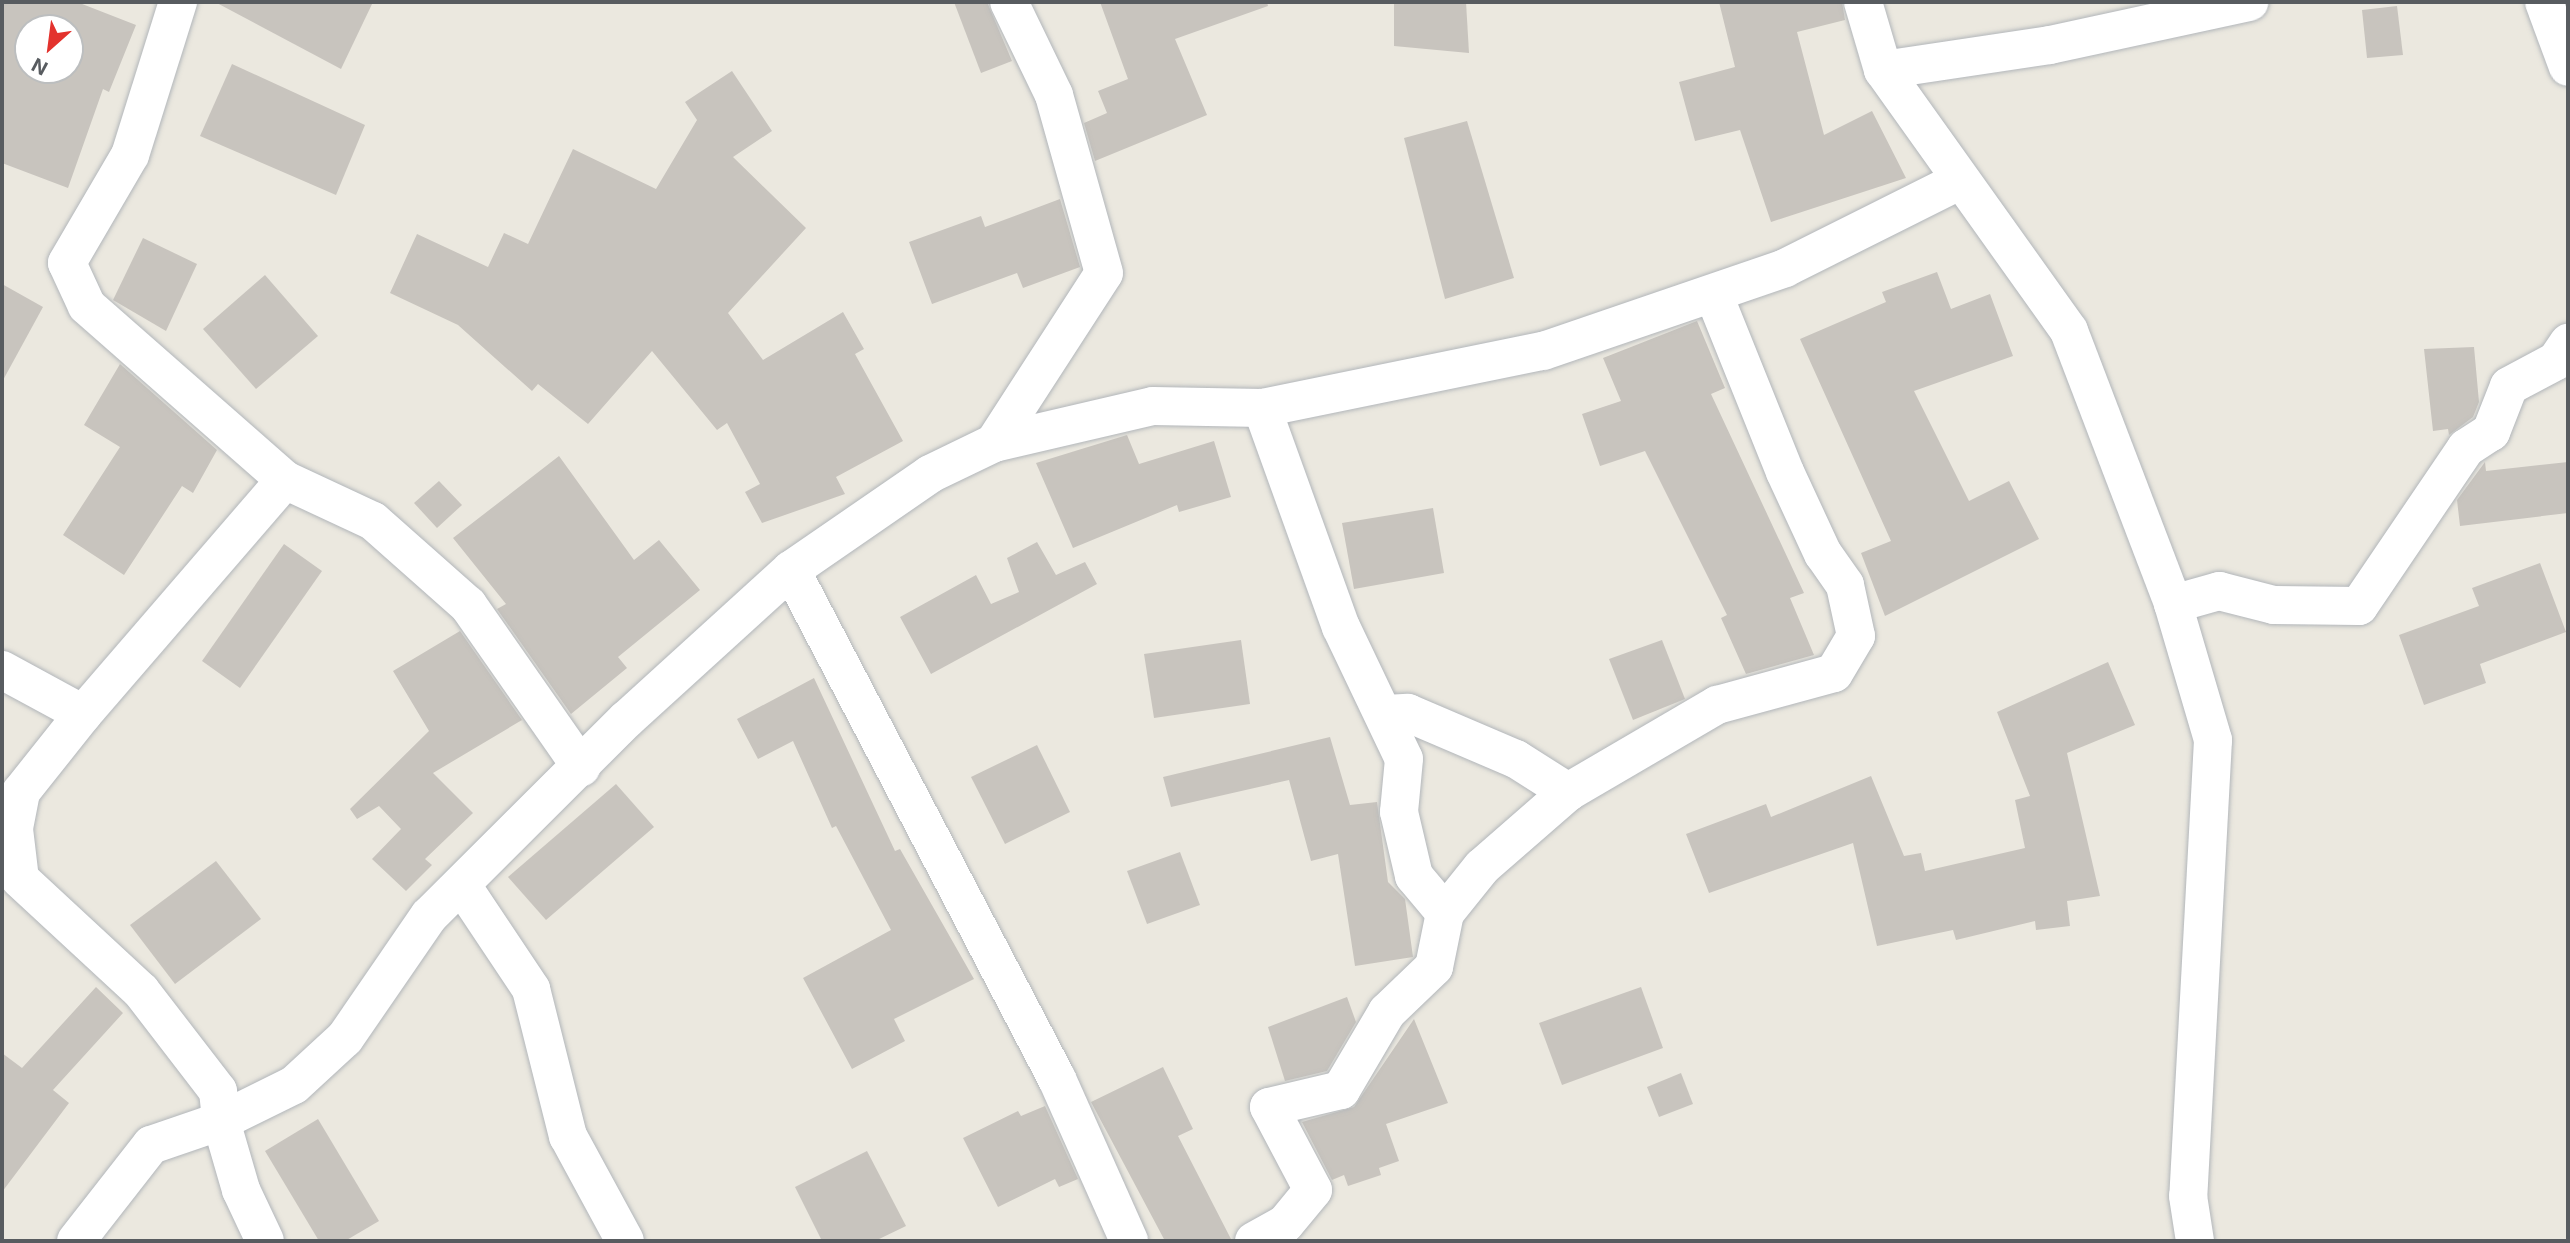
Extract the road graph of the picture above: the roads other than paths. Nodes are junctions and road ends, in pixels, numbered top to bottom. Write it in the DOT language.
graph roads {
  1 [pos="178,2"];
  2 [pos="1009,2"];
  3 [pos="1863,2"];
  4 [pos="2249,2"];
  5 [pos="2544,2"];
  6 [pos="2568,67"];
  7 [pos="1883,70"];
  8 [pos="1959,181"];
  9 [pos="1714,295"];
  10 [pos="2568,344"];
  11 [pos="1262,408"];
  12 [pos="994,443"];
  13 [pos="285,480"];
  14 [pos="791,570"];
  15 [pos="2173,604"];
  16 [pos="2,670"];
  17 [pos="83,714"];
  18 [pos="1386,714"];
  19 [pos="581,767"];
  20 [pos="1568,792"];
  21 [pos="463,887"];
  22 [pos="1445,913"];
  23 [pos="221,1121"];
  24 [pos="76,1241"];
  25 [pos="265,1241"];
  26 [pos="625,1241"];
  27 [pos="1129,1241"];
  28 [pos="1254,1241"];
  29 [pos="2195,1241"];
  1 -- 13 [label="street"];
  2 -- 12 [label="street"];
  3 -- 7 [label="street"];
  4 -- 7 [label="street"];
  5 -- 6 [label="street"];
  7 -- 8 [label="street"];
  8 -- 9 [label="street"];
  8 -- 15 [label="street"];
  9 -- 11 [label="street"];
  9 -- 20 [label="street"];
  10 -- 15 [label="street"];
  11 -- 12 [label="street"];
  11 -- 18 [label="street"];
  12 -- 14 [label="street"];
  13 -- 17 [label="street"];
  13 -- 19 [label="street"];
  14 -- 19 [label="street"];
  14 -- 27 [label="street"];
  15 -- 29 [label="street"];
  16 -- 17 [label="street"];
  17 -- 23 [label="street"];
  18 -- 20 [label="street"];
  18 -- 22 [label="street"];
  19 -- 21 [label="street"];
  20 -- 22 [label="street"];
  21 -- 23 [label="street"];
  21 -- 26 [label="street"];
  22 -- 28 [label="street"];
  23 -- 24 [label="street"];
  23 -- 25 [label="street"];
}
